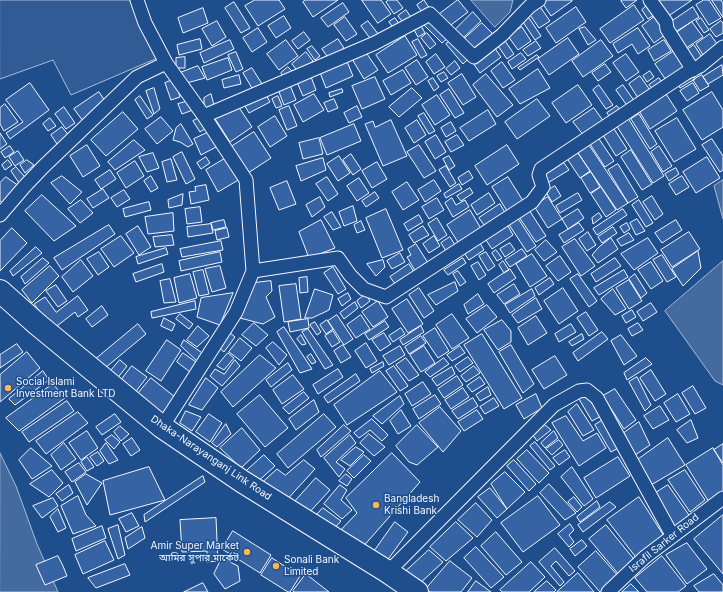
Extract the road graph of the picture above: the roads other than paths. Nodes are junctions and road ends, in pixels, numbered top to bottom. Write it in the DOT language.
graph roads {
  1 [pos="137,0"];
  2 [pos="539,0"];
  3 [pos="650,0"];
  4 [pos="723,47"];
  5 [pos="166,63"];
  6 [pos="693,70"];
  7 [pos="204,116"];
  8 [pos="0,215"];
  9 [pos="253,271"];
  10 [pos="0,291"];
  11 [pos="162,427"];
  12 [pos="723,498"];
  13 [pos="672,535"];
  14 [pos="388,572"];
  15 [pos="417,592"];
  16 [pos="608,592"];
  1 -- 5 [label="street"];
  2 -- 7 [label="street"];
  3 -- 6 [label="street"];
  4 -- 6 [label="street"];
  5 -- 7 [label="street"];
  5 -- 8 [label="street"];
  6 -- 9 [label="street"];
  7 -- 9 [label="street"];
  9 -- 11 [label="street"];
  10 -- 11 [label="highway, Dhaka-Narayanganj Link Road"];
  11 -- 14 [label="highway, Dhaka-Narayanganj Link Road"];
  12 -- 13 [label="street, Israfil Sarker Road"];
  13 -- 14 [label="street"];
  13 -- 16 [label="street, Israfil Sarker Road"];
  14 -- 15 [label="highway, Dhaka-Narayanganj Link Road"];
}
